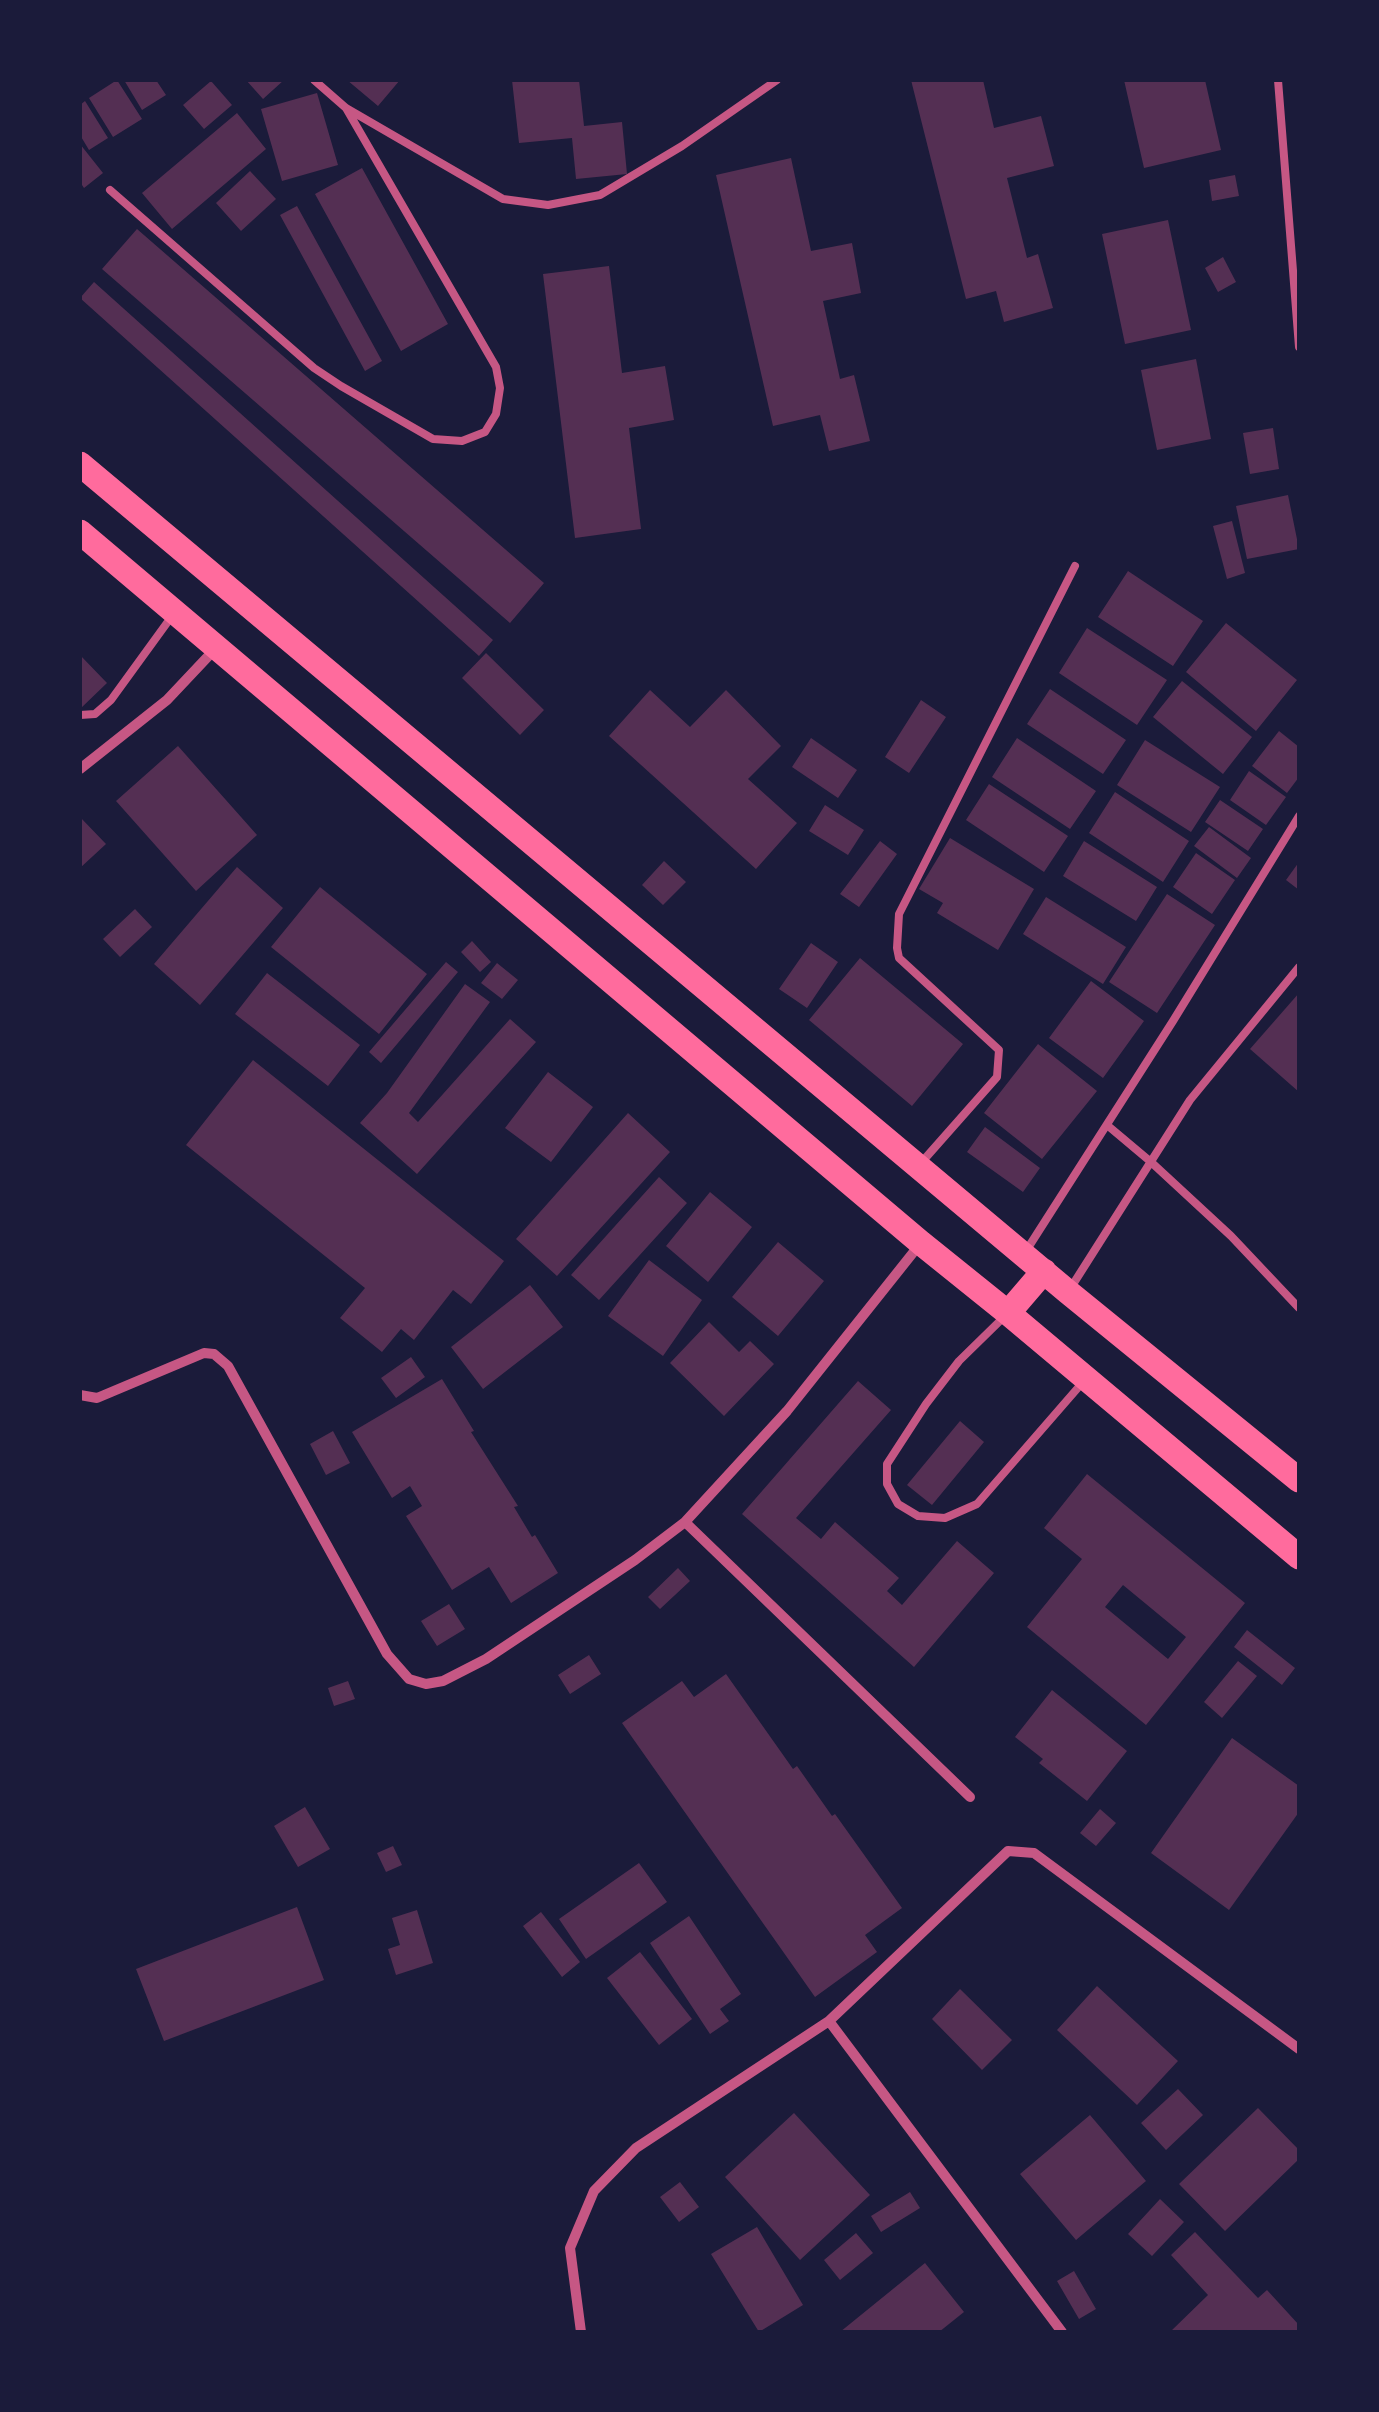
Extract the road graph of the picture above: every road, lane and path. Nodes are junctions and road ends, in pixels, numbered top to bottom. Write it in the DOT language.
graph roads {
  1 [pos="314,80"];
  2 [pos="777,80"];
  3 [pos="1278,80"];
  4 [pos="346,108"];
  5 [pos="110,190"];
  6 [pos="1299,348"];
  7 [pos="80,464"];
  8 [pos="83,542"];
  9 [pos="1075,566"];
  10 [pos="174,613"];
  11 [pos="216,648"];
  12 [pos="80,715"];
  13 [pos="80,769"];
  14 [pos="1299,816"];
  15 [pos="1299,967"];
  16 [pos="1107,1126"];
  17 [pos="1152,1162"];
  18 [pos="918,1166"];
  19 [pos="921,1243"];
  20 [pos="1034,1263"];
  21 [pos="1068,1292"];
  22 [pos="1299,1308"];
  23 [pos="1008,1313"];
  24 [pos="1086,1379"];
  25 [pos="80,1395"];
  26 [pos="1299,1480"];
  27 [pos="685,1522"];
  28 [pos="1299,1557"];
  29 [pos="970,1797"];
  30 [pos="829,2021"];
  31 [pos="1299,2049"];
  32 [pos="580,2332"];
  33 [pos="1062,2332"];
  1 -- 4 [label="lane"];
  2 -- 4 [label="lane"];
  3 -- 6 [label="lane"];
  4 -- 5 [label="lane"];
  7 -- 18 [label="main road"];
  8 -- 10 [label="main road"];
  9 -- 18 [label="lane"];
  10 -- 11 [label="main road"];
  10 -- 12 [label="lane"];
  11 -- 13 [label="street"];
  11 -- 19 [label="main road"];
  14 -- 16 [label="lane"];
  15 -- 17 [label="lane"];
  16 -- 17 [label="lane"];
  16 -- 20 [label="lane"];
  17 -- 21 [label="lane"];
  17 -- 22 [label="lane"];
  18 -- 20 [label="main road"];
  19 -- 23 [label="main road"];
  19 -- 27 [label="street"];
  20 -- 21 [label="main road"];
  20 -- 23 [label="main road"];
  21 -- 26 [label="main road"];
  23 -- 24 [label="main road"];
  23 -- 24 [label="lane"];
  24 -- 28 [label="main road"];
  25 -- 27 [label="street"];
  27 -- 29 [label="street"];
  30 -- 31 [label="street"];
  30 -- 32 [label="street"];
  30 -- 33 [label="street"];
}
